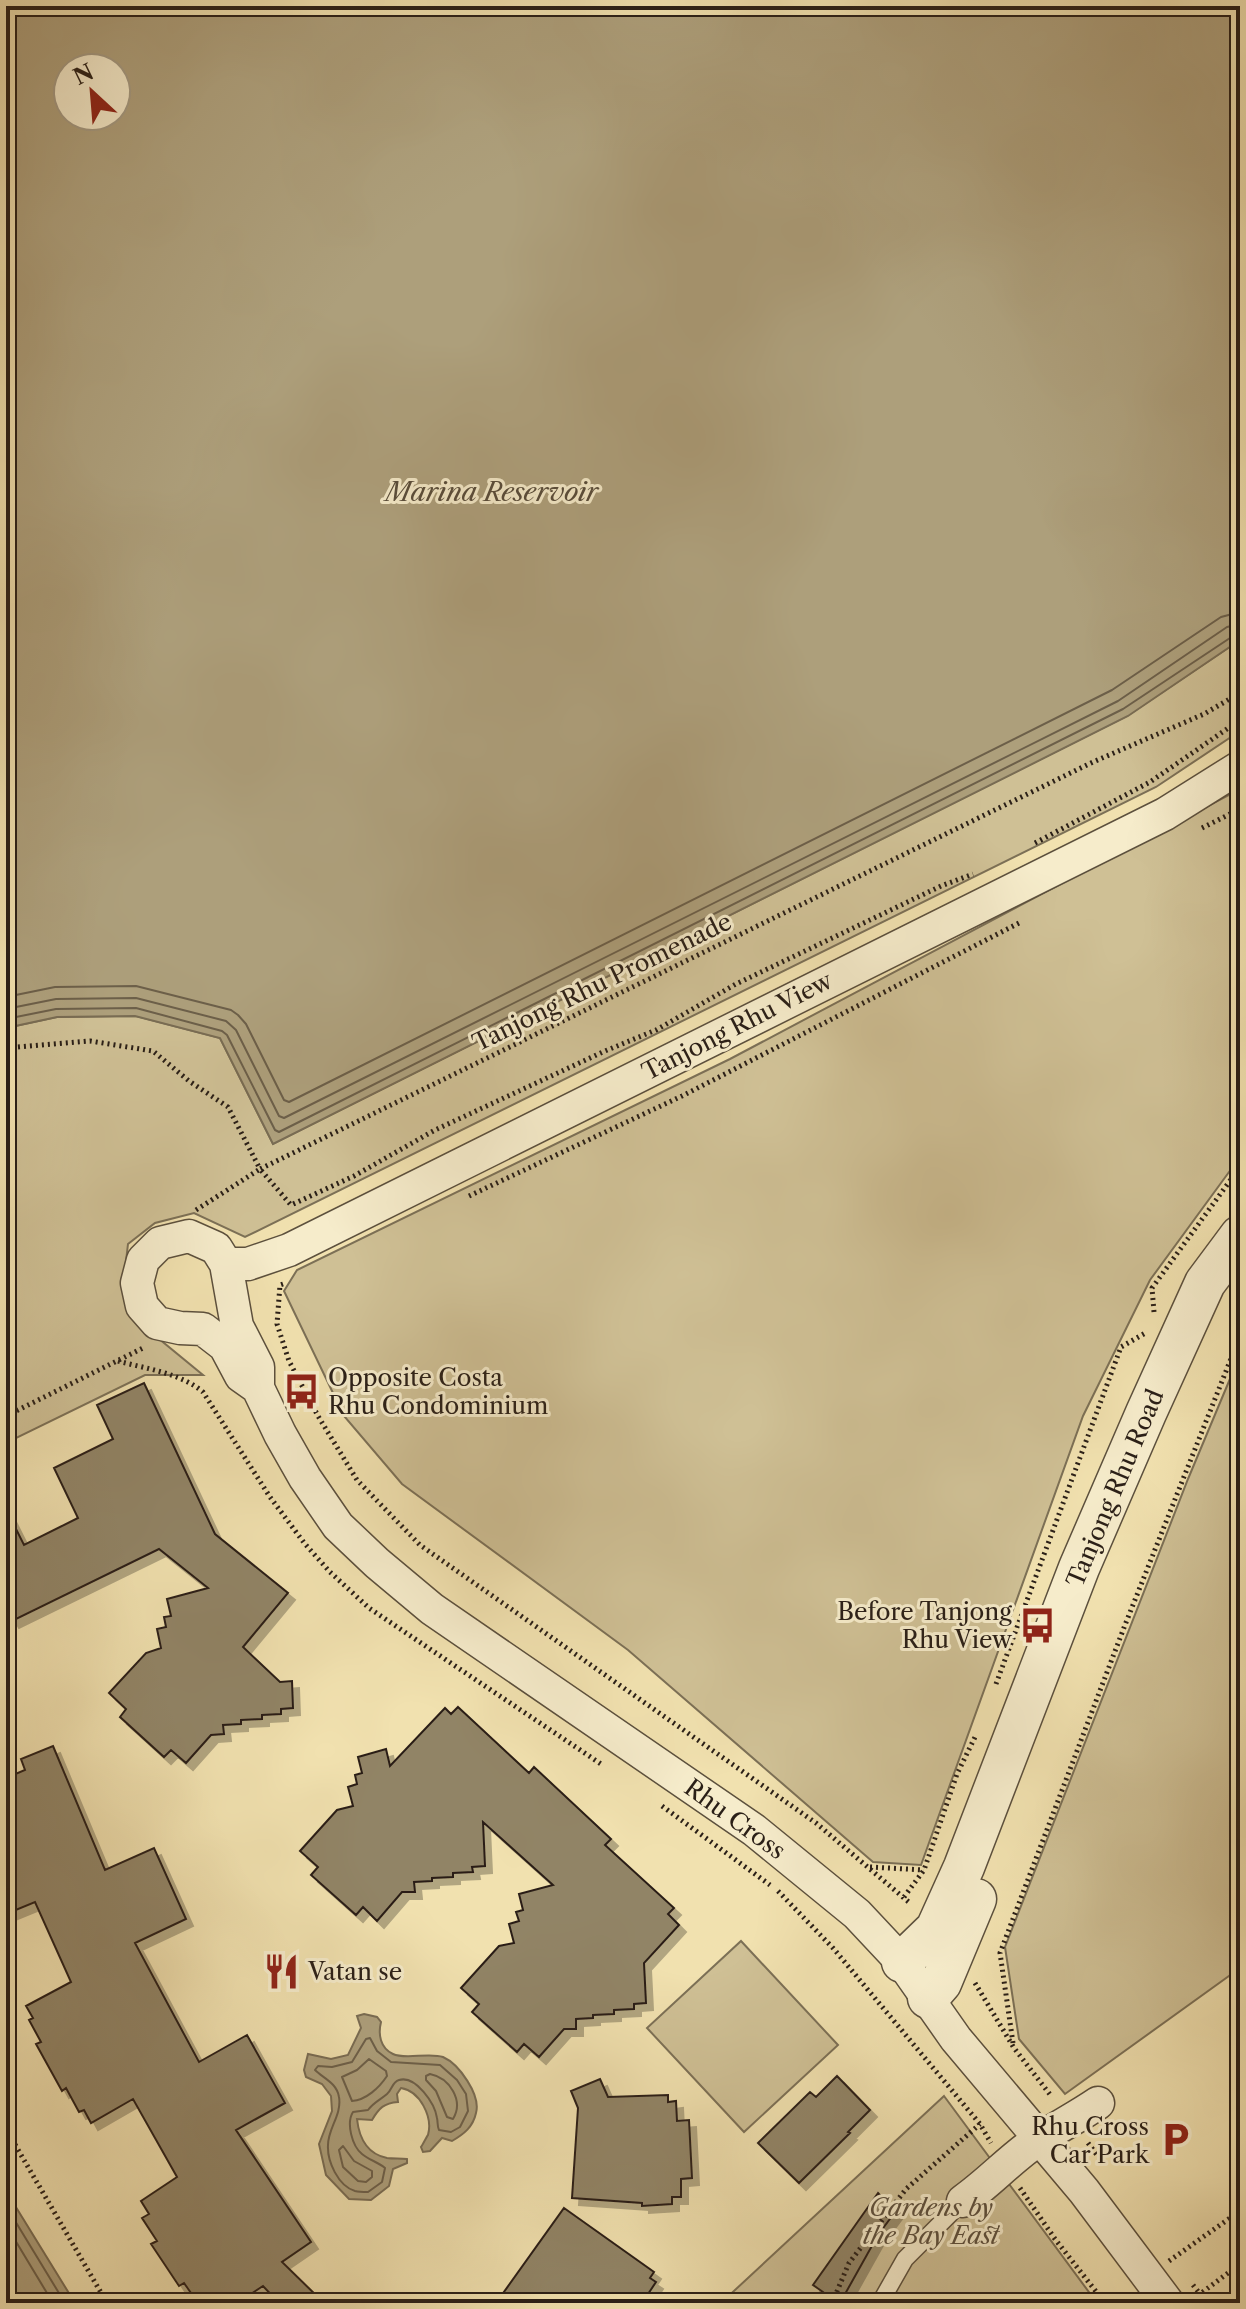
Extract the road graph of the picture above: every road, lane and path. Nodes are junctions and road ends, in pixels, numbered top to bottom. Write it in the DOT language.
graph roads {
  1 [pos="1240,693"];
  2 [pos="1240,720"];
  3 [pos="1240,767"];
  4 [pos="1240,809"];
  5 [pos="1198,830"];
  6 [pos="1032,845"];
  7 [pos="982,870"];
  8 [pos="1031,916"];
  9 [pos="6,1048"];
  10 [pos="1240,1167"];
  11 [pos="260,1169"];
  12 [pos="467,1197"];
  13 [pos="1240,1236"];
  14 [pos="160,1243"];
  15 [pos="226,1264"];
  16 [pos="1240,1269"];
  17 [pos="293,1279"];
  18 [pos="180,1328"];
  19 [pos="1240,1336"];
  20 [pos="118,1361"];
  21 [pos="258,1388"];
  22 [pos="6,1416"];
  23 [pos="992,1694"];
  24 [pos="982,1723"];
  25 [pos="612,1771"];
  26 [pos="662,1806"];
  27 [pos="869,1867"];
  28 [pos="924,1870"];
  29 [pos="904,1897"];
  30 [pos="945,1942"];
  31 [pos="902,1962"];
  32 [pos="928,1998"];
  33 [pos="1014,2048"];
  34 [pos="1098,2103"];
  35 [pos="1071,2121"];
  36 [pos="980,2124"];
  37 [pos="6,2129"];
  38 [pos="1039,2140"];
  39 [pos="1004,2166"];
  40 [pos="1109,2172"];
  41 [pos="963,2201"];
  42 [pos="1240,2211"];
  43 [pos="1164,2246"];
  44 [pos="1240,2264"];
  45 [pos="1161,2267"];
  46 [pos="1181,2269"];
  47 [pos="1179,2292"];
  48 [pos="107,2303"];
  49 [pos="832,2303"];
  50 [pos="880,2303"];
  51 [pos="1105,2303"];
  52 [pos="1111,2303"];
  53 [pos="1188,2303"];
  54 [pos="1207,2303"];
  1 -- 11 [label="path, Tanjong Rhu Promenade"];
  2 -- 6 [label="path"];
  3 -- 15 [label="street, Tanjong Rhu View"];
  4 -- 5 [label="path"];
  7 -- 11 [label="path"];
  8 -- 12 [label="path"];
  9 -- 11 [label="path"];
  10 -- 23 [label="path"];
  11 -- 14 [label="path, Tanjong Rhu Promenade"];
  13 -- 30 [label="street, Tanjong Rhu Road"];
  14 -- 15 [label="street"];
  14 -- 18 [label="street, Rhu Cross"];
  15 -- 21 [label="street, Rhu Cross"];
  16 -- 30 [label="street, Tanjong Rhu Road"];
  17 -- 27 [label="path"];
  18 -- 20 [label="path"];
  18 -- 21 [label="street, Rhu Cross"];
  19 -- 33 [label="path"];
  20 -- 22 [label="path"];
  20 -- 25 [label="path"];
  21 -- 31 [label="street, Rhu Cross"];
  24 -- 28 [label="path"];
  26 -- 36 [label="path"];
  27 -- 28 [label="path"];
  27 -- 29 [label="path"];
  28 -- 29 [label="path"];
  29 -- 30 [label="path"];
  30 -- 31 [label="street, Tanjong Rhu Road"];
  30 -- 32 [label="street, Tanjong Rhu Road"];
  30 -- 33 [label="path"];
  31 -- 32 [label="street, Rhu Cross"];
  32 -- 38 [label="street, Rhu Cross"];
  33 -- 35 [label="path"];
  34 -- 35 [label="street"];
  35 -- 38 [label="street"];
  35 -- 40 [label="path"];
  36 -- 39 [label="path"];
  36 -- 49 [label="path"];
  37 -- 48 [label="path"];
  38 -- 39 [label="street"];
  38 -- 45 [label="street, Rhu Cross"];
  39 -- 41 [label="street"];
  39 -- 51 [label="path"];
  41 -- 50 [label="lane"];
  42 -- 45 [label="path"];
  43 -- 45 [label="path"];
  44 -- 53 [label="path, bridge"];
  45 -- 46 [label="path"];
  45 -- 47 [label="street, Rhu Cross"];
  45 -- 52 [label="path"];
  47 -- 54 [label="path"];
}
